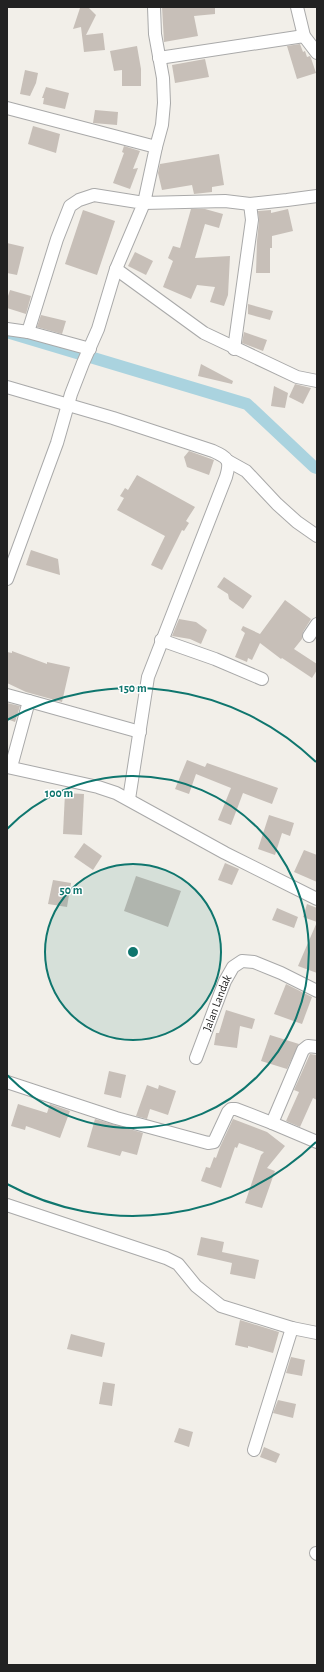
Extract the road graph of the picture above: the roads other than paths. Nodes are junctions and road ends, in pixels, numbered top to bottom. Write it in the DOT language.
graph roads {
  1 [pos="154,7"];
  2 [pos="297,7"];
  3 [pos="304,36"];
  4 [pos="317,53"];
  5 [pos="159,58"];
  6 [pos="7,108"];
  7 [pos="156,148"];
  8 [pos="317,196"];
  9 [pos="144,203"];
  10 [pos="250,204"];
  11 [pos="116,269"];
  12 [pos="7,329"];
  13 [pos="28,332"];
  14 [pos="90,349"];
  15 [pos="234,349"];
  16 [pos="317,381"];
  17 [pos="7,387"];
  18 [pos="69,400"];
  19 [pos="228,461"];
  20 [pos="317,536"];
  21 [pos="7,579"];
  22 [pos="317,624"];
  23 [pos="309,636"];
  24 [pos="161,640"];
  25 [pos="262,679"];
  26 [pos="7,695"];
  27 [pos="28,701"];
  28 [pos="140,732"];
  29 [pos="9,767"];
  30 [pos="129,799"];
  31 [pos="317,899"];
  32 [pos="317,991"];
  33 [pos="317,1047"];
  34 [pos="196,1058"];
  35 [pos="7,1082"];
  36 [pos="272,1122"];
  37 [pos="317,1142"];
  38 [pos="7,1205"];
  39 [pos="292,1328"];
  40 [pos="317,1334"];
  41 [pos="254,1450"];
  1 -- 5 [label="street"];
  2 -- 3 [label="street"];
  3 -- 4 [label="street"];
  3 -- 5 [label="street"];
  5 -- 7 [label="street"];
  6 -- 7 [label="street"];
  7 -- 9 [label="street"];
  8 -- 10 [label="street"];
  9 -- 10 [label="street"];
  9 -- 11 [label="street"];
  9 -- 13 [label="street"];
  10 -- 15 [label="street"];
  11 -- 14 [label="street"];
  11 -- 15 [label="street"];
  12 -- 13 [label="street"];
  13 -- 14 [label="street"];
  14 -- 18 [label="street"];
  15 -- 16 [label="street"];
  17 -- 18 [label="street"];
  18 -- 19 [label="street"];
  18 -- 21 [label="street"];
  19 -- 20 [label="street"];
  19 -- 24 [label="street"];
  22 -- 23 [label="street"];
  24 -- 25 [label="street"];
  24 -- 28 [label="street"];
  26 -- 27 [label="street"];
  27 -- 28 [label="street"];
  27 -- 29 [label="street"];
  28 -- 30 [label="street"];
  29 -- 30 [label="street"];
  30 -- 31 [label="street"];
  32 -- 34 [label="street, Jalan Landak"];
  33 -- 36 [label="street"];
  35 -- 36 [label="street"];
  36 -- 37 [label="street"];
  38 -- 39 [label="street"];
  39 -- 40 [label="street"];
  39 -- 41 [label="street"];
}
